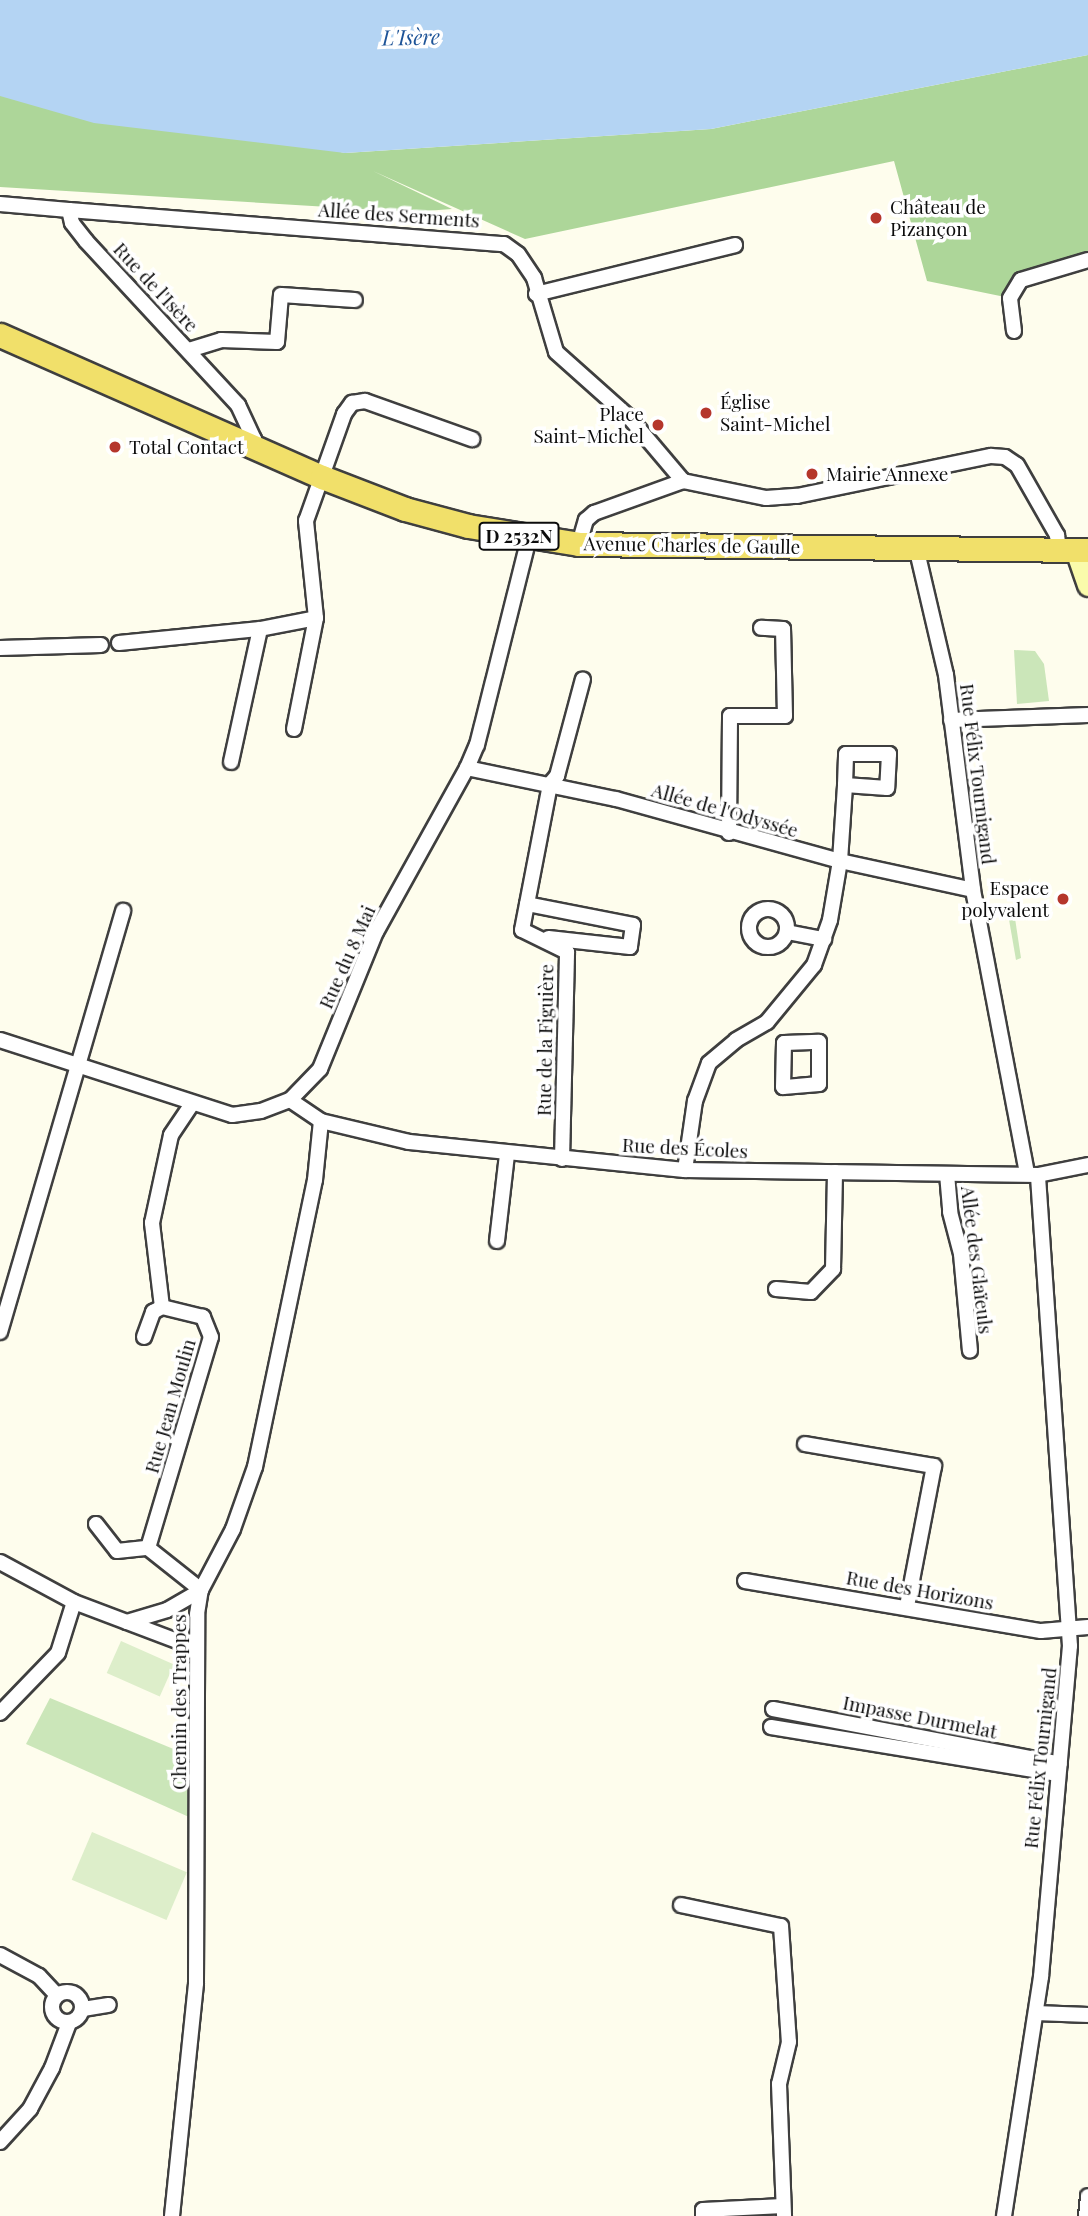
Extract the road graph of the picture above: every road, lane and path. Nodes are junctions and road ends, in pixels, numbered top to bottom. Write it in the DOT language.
graph roads {
  1 [pos="0,204"];
  2 [pos="69,210"];
  3 [pos="735,245"];
  4 [pos="1088,260"];
  5 [pos="536,295"];
  6 [pos="355,300"];
  7 [pos="1014,331"];
  8 [pos="0,335"];
  9 [pos="189,350"];
  10 [pos="472,439"];
  11 [pos="250,447"];
  12 [pos="322,477"];
  13 [pos="683,481"];
  14 [pos="528,538"];
  15 [pos="579,544"];
  16 [pos="916,547"];
  17 [pos="1074,550"];
  18 [pos="1088,585"];
  19 [pos="316,618"];
  20 [pos="761,628"];
  21 [pos="260,629"];
  22 [pos="119,643"];
  23 [pos="101,645"];
  24 [pos="1,650"];
  25 [pos="583,679"];
  26 [pos="1088,715"];
  27 [pos="951,720"];
  28 [pos="294,729"];
  29 [pos="231,762"];
  30 [pos="467,768"];
  31 [pos="550,784"];
  32 [pos="845,785"];
  33 [pos="729,833"];
  34 [pos="840,861"];
  35 [pos="973,890"];
  36 [pos="527,904"];
  37 [pos="123,911"];
  38 [pos="787,932"];
  39 [pos="537,937"];
  40 [pos="824,939"];
  41 [pos="767,1022"];
  42 [pos="0,1040"];
  43 [pos="784,1043"];
  44 [pos="79,1067"];
  45 [pos="290,1100"];
  46 [pos="191,1105"];
  47 [pos="321,1121"];
  48 [pos="508,1154"];
  49 [pos="562,1159"];
  50 [pos="1088,1166"];
  51 [pos="685,1171"];
  52 [pos="835,1172"];
  53 [pos="947,1174"];
  54 [pos="1032,1174"];
  55 [pos="497,1241"];
  56 [pos="776,1289"];
  57 [pos="162,1307"];
  58 [pos="0,1332"];
  59 [pos="144,1336"];
  60 [pos="970,1351"];
  61 [pos="805,1444"];
  62 [pos="96,1524"];
  63 [pos="148,1548"];
  64 [pos="0,1562"];
  65 [pos="745,1581"];
  66 [pos="201,1591"];
  67 [pos="74,1602"];
  68 [pos="907,1606"];
  69 [pos="128,1622"];
  70 [pos="1088,1627"];
  71 [pos="1071,1630"];
  72 [pos="196,1648"];
  73 [pos="773,1709"];
  74 [pos="0,1713"];
  75 [pos="771,1727"];
  76 [pos="1059,1769"];
  77 [pos="681,1905"];
  78 [pos="0,1955"];
  79 [pos="56,1994"];
  80 [pos="109,2005"];
  81 [pos="83,2009"];
  82 [pos="1036,2013"];
  83 [pos="1088,2015"];
  84 [pos="69,2023"];
  85 [pos="0,2142"];
  86 [pos="1088,2196"];
  87 [pos="783,2211"];
  88 [pos="172,2216"];
  89 [pos="703,2216"];
  90 [pos="1004,2216"];
  91 [pos="1086,2216"];
  1 -- 2 [label="street"];
  2 -- 5 [label="street, Allée des Serments"];
  2 -- 9 [label="street, Rue de l'Isère"];
  3 -- 5 [label="street"];
  4 -- 7 [label="street"];
  5 -- 13 [label="street, Allée des Serments"];
  6 -- 9 [label="street"];
  8 -- 11 [label="main road, Avenue Charles de Gaulle / D 2532N"];
  9 -- 11 [label="street, Rue de l'Isère"];
  10 -- 12 [label="street"];
  11 -- 12 [label="main road, Avenue Charles de Gaulle / D 2532N"];
  12 -- 14 [label="main road, Avenue Charles de Gaulle / D 2532N"];
  12 -- 19 [label="street"];
  13 -- 15 [label="street"];
  13 -- 17 [label="street"];
  14 -- 15 [label="main road, Avenue Charles de Gaulle / D 2532N"];
  14 -- 30 [label="street, Rue du 8 Mai"];
  15 -- 16 [label="main road, Avenue Charles de Gaulle / D 2532N"];
  16 -- 17 [label="main road, Avenue Charles de Gaulle / D 2532N"];
  16 -- 27 [label="street, Rue Félix Tournigand"];
  17 -- 18 [label="street"];
  19 -- 21 [label="street"];
  19 -- 28 [label="street"];
  20 -- 33 [label="street"];
  21 -- 22 [label="street"];
  21 -- 29 [label="street"];
  23 -- 24 [label="street"];
  25 -- 31 [label="street, Rue de la Figuière"];
  26 -- 27 [label="street"];
  27 -- 35 [label="street, Rue Félix Tournigand"];
  30 -- 31 [label="street, Allée de l'Odyssée"];
  30 -- 45 [label="street, Rue du 8 Mai"];
  31 -- 33 [label="street, Allée de l'Odyssée"];
  31 -- 36 [label="street, Rue de la Figuière"];
  32 -- 34 [label="street"];
  33 -- 34 [label="street, Allée de l'Odyssée"];
  34 -- 35 [label="street, Allée de l'Odyssée"];
  34 -- 40 [label="street"];
  35 -- 54 [label="street, Rue Félix Tournigand"];
  36 -- 39 [label="street, Rue de la Figuière"];
  36 -- 39 [label="street"];
  37 -- 44 [label="street"];
  38 -- 40 [label="street"];
  39 -- 49 [label="street, Rue de la Figuière"];
  40 -- 41 [label="street"];
  41 -- 43 [label="street"];
  41 -- 51 [label="street"];
  42 -- 44 [label="street, Rue du 8 Mai"];
  44 -- 46 [label="street, Rue du 8 Mai"];
  44 -- 58 [label="street"];
  45 -- 46 [label="street, Rue du 8 Mai"];
  45 -- 47 [label="street, Rue des Écoles"];
  46 -- 57 [label="street"];
  47 -- 48 [label="street, Rue des Écoles"];
  47 -- 66 [label="street, Chemin des Trappes"];
  48 -- 49 [label="street, Rue des Écoles"];
  48 -- 55 [label="street"];
  49 -- 51 [label="street, Rue des Écoles"];
  50 -- 54 [label="street, Rue des Écoles"];
  51 -- 52 [label="street, Rue des Écoles"];
  52 -- 53 [label="street, Rue des Écoles"];
  52 -- 56 [label="street"];
  53 -- 54 [label="street, Rue des Écoles"];
  53 -- 60 [label="street, Allée des Glaïeuls"];
  54 -- 71 [label="street, Rue Félix Tournigand"];
  57 -- 59 [label="street"];
  57 -- 63 [label="street, Rue Jean Moulin"];
  61 -- 68 [label="street"];
  62 -- 63 [label="street"];
  63 -- 66 [label="street"];
  64 -- 67 [label="street"];
  65 -- 68 [label="street, Rue des Horizons"];
  66 -- 69 [label="street"];
  66 -- 72 [label="street, Chemin des Trappes"];
  67 -- 69 [label="street"];
  67 -- 74 [label="street"];
  68 -- 71 [label="street, Rue des Horizons"];
  69 -- 72 [label="street"];
  70 -- 71 [label="street, Rue des Horizons"];
  71 -- 76 [label="street, Rue Félix Tournigand"];
  72 -- 88 [label="street, Chemin des Trappes"];
  73 -- 76 [label="street, Impasse Durmelat"];
  75 -- 76 [label="street"];
  76 -- 82 [label="street, Rue Félix Tournigand"];
  77 -- 87 [label="street"];
  78 -- 79 [label="street"];
  79 -- 81 [label="street"];
  79 -- 84 [label="street"];
  80 -- 81 [label="street"];
  81 -- 84 [label="street"];
  82 -- 83 [label="street"];
  82 -- 90 [label="street, Rue Félix Tournigand"];
  84 -- 85 [label="street"];
  86 -- 91 [label="street"];
  87 -- 89 [label="street"];
}
